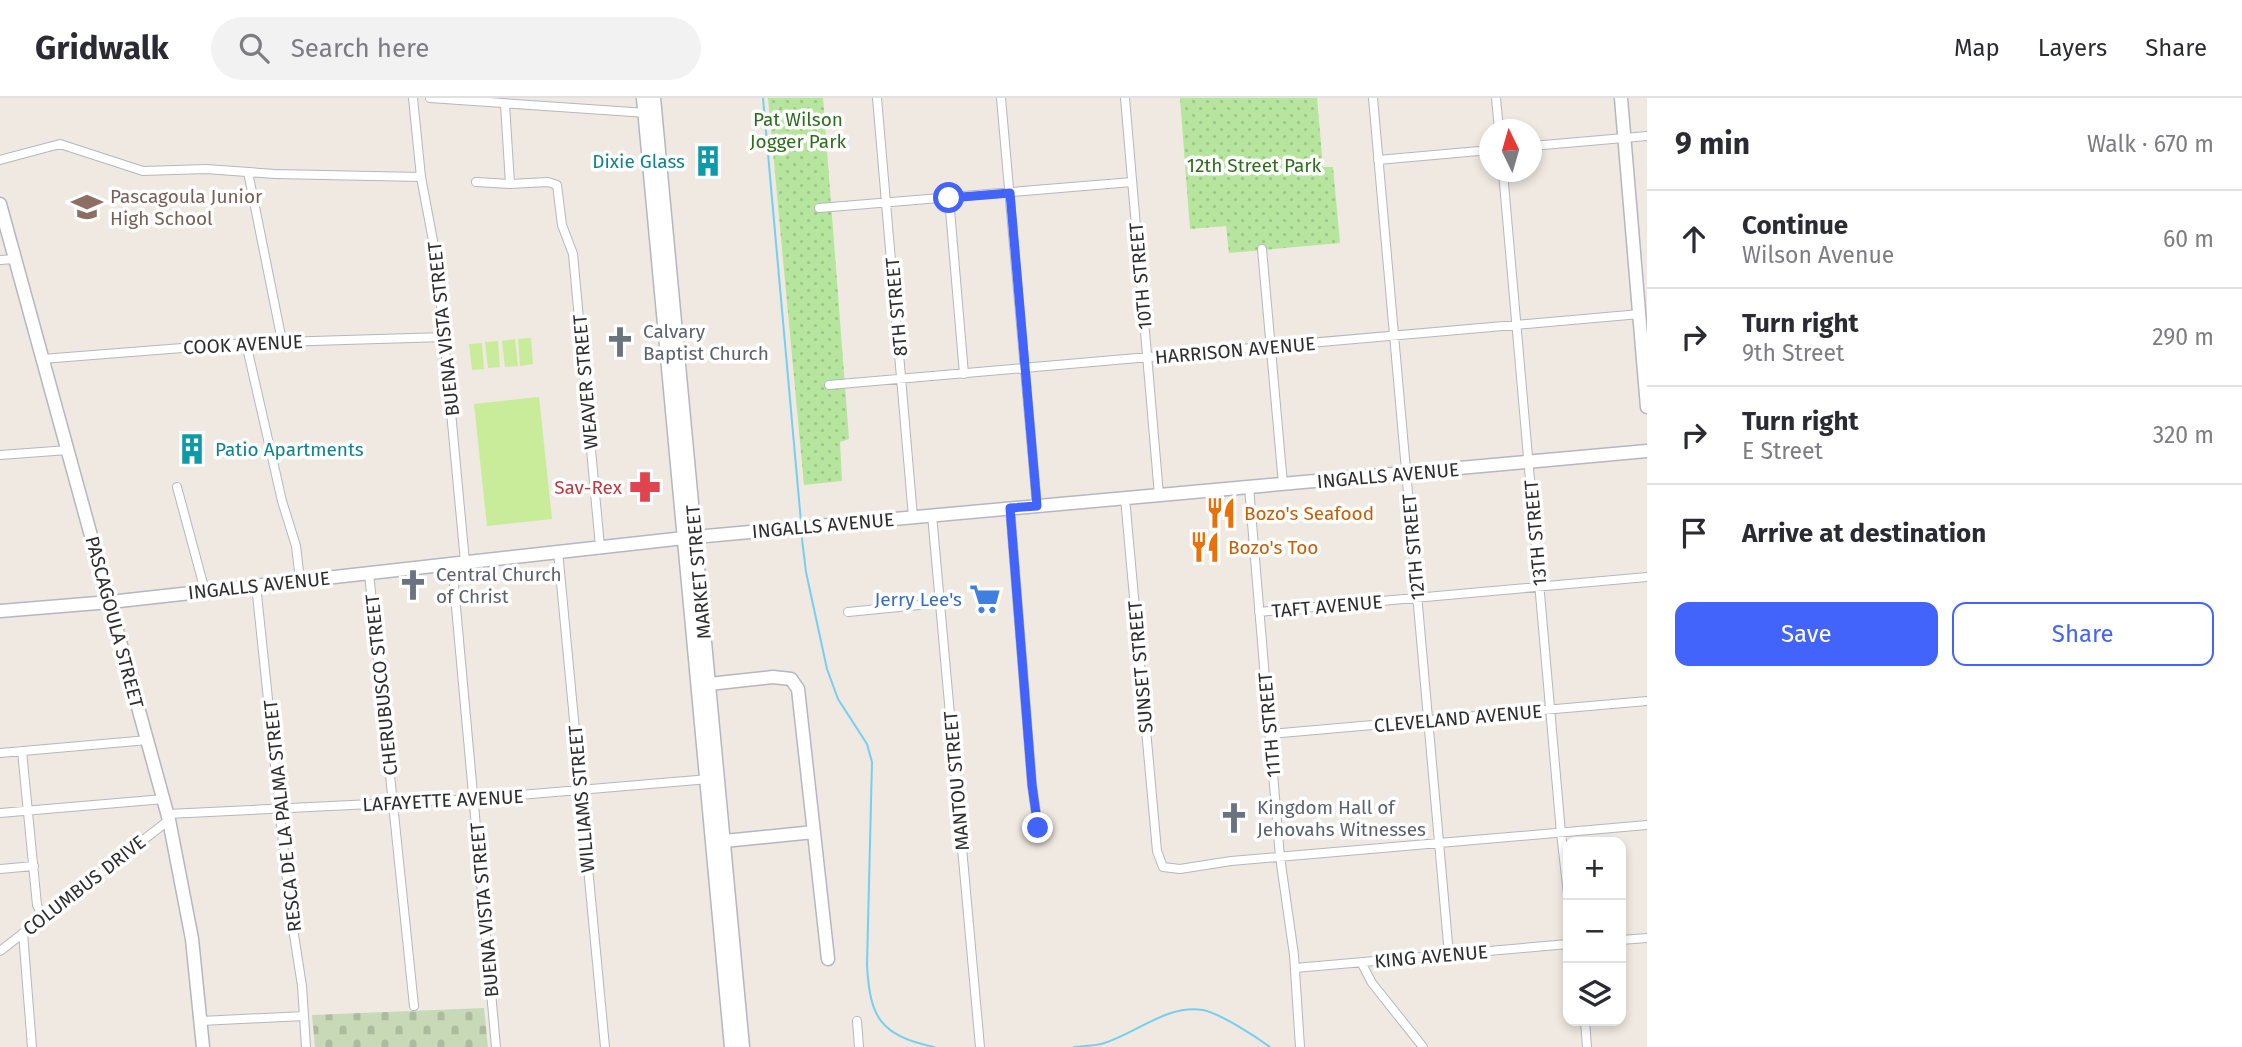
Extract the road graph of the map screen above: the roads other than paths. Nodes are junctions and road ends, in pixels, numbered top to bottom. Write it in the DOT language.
graph roads {
  1 [pos="413,98"];
  2 [pos="430,98"];
  3 [pos="643,98"];
  4 [pos="654,98"];
  5 [pos="877,98"];
  6 [pos="1001,98"];
  7 [pos="1125,98"];
  8 [pos="1373,98"];
  9 [pos="1496,98"];
  10 [pos="1621,98"];
  11 [pos="505,104"];
  12 [pos="650,114"];
  13 [pos="1498,119"];
  14 [pos="1647,135"];
  15 [pos="1625,138"];
  16 [pos="1542,145"];
  17 [pos="1479,151"];
  18 [pos="0,160"];
  19 [pos="1378,160"];
  20 [pos="248,172"];
  21 [pos="421,177"];
  22 [pos="477,182"];
  23 [pos="1132,182"];
  24 [pos="1504,182"];
  25 [pos="510,184"];
  26 [pos="1010,193"];
  27 [pos="949,198"];
  28 [pos="886,203"];
  29 [pos="0,204"];
  30 [pos="818,208"];
  31 [pos="1262,249"];
  32 [pos="15,259"];
  33 [pos="0,260"];
  34 [pos="1640,314"];
  35 [pos="1517,324"];
  36 [pos="1394,335"];
  37 [pos="445,337"];
  38 [pos="282,341"];
  39 [pos="246,343"];
  40 [pos="1271,347"];
  41 [pos="1148,357"];
  42 [pos="42,359"];
  43 [pos="1025,369"];
  44 [pos="964,374"];
  45 [pos="902,379"];
  46 [pos="830,385"];
  47 [pos="1647,407"];
  48 [pos="68,450"];
  49 [pos="1647,452"];
  50 [pos="0,455"];
  51 [pos="1529,462"];
  52 [pos="1406,473"];
  53 [pos="1283,484"];
  54 [pos="177,487"];
  55 [pos="1249,487"];
  56 [pos="1159,495"];
  57 [pos="1125,498"];
  58 [pos="1037,506"];
  59 [pos="1010,508"];
  60 [pos="932,515"];
  61 [pos="913,517"];
  62 [pos="689,537"];
  63 [pos="600,547"];
  64 [pos="558,551"];
  65 [pos="459,563"];
  66 [pos="369,573"];
  67 [pos="1647,577"];
  68 [pos="300,580"];
  69 [pos="256,585"];
  70 [pos="1539,587"];
  71 [pos="205,591"];
  72 [pos="1417,598"];
  73 [pos="110,602"];
  74 [pos="940,603"];
  75 [pos="0,611"];
  76 [pos="848,611"];
  77 [pos="1259,612"];
  78 [pos="709,684"];
  79 [pos="1647,701"];
  80 [pos="1550,710"];
  81 [pos="1428,720"];
  82 [pos="1270,734"];
  83 [pos="148,740"];
  84 [pos="22,751"];
  85 [pos="0,753"];
  86 [pos="712,778"];
  87 [pos="580,790"];
  88 [pos="164,799"];
  89 [pos="474,799"];
  90 [pos="393,803"];
  91 [pos="279,807"];
  92 [pos="29,811"];
  93 [pos="0,813"];
  94 [pos="168,817"];
  95 [pos="1647,825"];
  96 [pos="1038,828"];
  97 [pos="814,832"];
  98 [pos="1561,833"];
  99 [pos="724,841"];
  100 [pos="1439,843"];
  101 [pos="1563,850"];
  102 [pos="1280,857"];
  103 [pos="34,866"];
  104 [pos="0,869"];
  105 [pos="43,917"];
  106 [pos="23,933"];
  107 [pos="1647,938"];
  108 [pos="1626,940"];
  109 [pos="1563,944"];
  110 [pos="0,951"];
  111 [pos="1449,955"];
  112 [pos="828,959"];
  113 [pos="1361,962"];
  114 [pos="1295,968"];
  115 [pos="414,1006"];
  116 [pos="304,1016"];
  117 [pos="201,1021"];
  118 [pos="857,1021"];
  119 [pos="1585,1026"];
  120 [pos="980,1045"];
  121 [pos="32,1047"];
  122 [pos="203,1047"];
  123 [pos="306,1047"];
  124 [pos="496,1047"];
  125 [pos="604,1047"];
  126 [pos="735,1047"];
  127 [pos="859,1047"];
  128 [pos="1300,1047"];
  129 [pos="1423,1047"];
  130 [pos="1587,1047"];
  1 -- 21 [label="street, BUENA VISTA STREET"];
  2 -- 11 [label="street"];
  3 -- 12 [label="street, MARKET STREET"];
  4 -- 12 [label="street, MARKET STREET"];
  5 -- 28 [label="street, 8TH STREET"];
  6 -- 26 [label="street"];
  7 -- 23 [label="street, 10TH STREET"];
  8 -- 19 [label="street, 12TH STREET"];
  9 -- 13 [label="street"];
  10 -- 15 [label="street"];
  11 -- 12 [label="street"];
  11 -- 25 [label="street"];
  12 -- 62 [label="street, MARKET STREET"];
  14 -- 15 [label="street"];
  15 -- 16 [label="street"];
  15 -- 34 [label="street"];
  17 -- 19 [label="street"];
  18 -- 20 [label="street"];
  19 -- 36 [label="street, 12TH STREET"];
  20 -- 21 [label="street"];
  20 -- 38 [label="street"];
  21 -- 37 [label="street, BUENA VISTA STREET"];
  22 -- 25 [label="street"];
  23 -- 26 [label="street"];
  23 -- 41 [label="street, 10TH STREET"];
  24 -- 35 [label="street, 13TH STREET"];
  25 -- 63 [label="street, WEAVER STREET"];
  26 -- 27 [label="street"];
  26 -- 43 [label="street"];
  27 -- 28 [label="street"];
  27 -- 44 [label="street"];
  28 -- 30 [label="street"];
  28 -- 45 [label="street, 8TH STREET"];
  29 -- 32 [label="street, PASCAGOULA STREET"];
  31 -- 40 [label="street"];
  32 -- 33 [label="street"];
  32 -- 42 [label="street, PASCAGOULA STREET"];
  34 -- 35 [label="street, HARRISON AVENUE"];
  34 -- 47 [label="street"];
  35 -- 36 [label="street, HARRISON AVENUE"];
  35 -- 51 [label="street, 13TH STREET"];
  36 -- 40 [label="street, HARRISON AVENUE"];
  36 -- 52 [label="street, 12TH STREET"];
  37 -- 38 [label="street, COOK AVENUE"];
  37 -- 65 [label="street, BUENA VISTA STREET"];
  38 -- 39 [label="street, COOK AVENUE"];
  39 -- 42 [label="street, COOK AVENUE"];
  39 -- 68 [label="street"];
  40 -- 41 [label="street, HARRISON AVENUE"];
  40 -- 53 [label="street"];
  41 -- 43 [label="street, HARRISON AVENUE"];
  41 -- 56 [label="street, 10TH STREET"];
  42 -- 48 [label="street, PASCAGOULA STREET"];
  43 -- 44 [label="street, HARRISON AVENUE"];
  43 -- 58 [label="street"];
  44 -- 45 [label="street, HARRISON AVENUE"];
  45 -- 46 [label="street, HARRISON AVENUE"];
  45 -- 61 [label="street, 8TH STREET"];
  48 -- 50 [label="street"];
  48 -- 73 [label="street, PASCAGOULA STREET"];
  49 -- 51 [label="street, INGALLS AVENUE"];
  51 -- 52 [label="street, INGALLS AVENUE"];
  51 -- 70 [label="street, 13TH STREET"];
  52 -- 53 [label="street, INGALLS AVENUE"];
  52 -- 72 [label="street, 12TH STREET"];
  53 -- 55 [label="street, INGALLS AVENUE"];
  54 -- 71 [label="street"];
  55 -- 56 [label="street, INGALLS AVENUE"];
  55 -- 77 [label="street, 11TH STREET"];
  56 -- 57 [label="street, INGALLS AVENUE"];
  57 -- 58 [label="street, INGALLS AVENUE"];
  57 -- 102 [label="street, SUNSET STREET"];
  58 -- 59 [label="street, INGALLS AVENUE"];
  59 -- 60 [label="street, INGALLS AVENUE"];
  59 -- 96 [label="street"];
  60 -- 61 [label="street, INGALLS AVENUE"];
  60 -- 74 [label="street, MANTOU STREET"];
  61 -- 62 [label="street, INGALLS AVENUE"];
  62 -- 63 [label="street, INGALLS AVENUE"];
  62 -- 78 [label="street, MARKET STREET"];
  62 -- 86 [label="street, MARKET STREET"];
  63 -- 64 [label="street, INGALLS AVENUE"];
  64 -- 65 [label="street, INGALLS AVENUE"];
  64 -- 87 [label="street, WILLIAMS STREET"];
  65 -- 66 [label="street, INGALLS AVENUE"];
  65 -- 89 [label="street, BUENA VISTA STREET"];
  66 -- 68 [label="street, INGALLS AVENUE"];
  66 -- 90 [label="street, CHERUBUSCO STREET"];
  67 -- 70 [label="street, TAFT AVENUE"];
  68 -- 69 [label="street, INGALLS AVENUE"];
  69 -- 71 [label="street, INGALLS AVENUE"];
  69 -- 91 [label="street, RESCA DE LA PALMA STREET"];
  70 -- 72 [label="street, TAFT AVENUE"];
  70 -- 80 [label="street, 13TH STREET"];
  71 -- 73 [label="street, INGALLS AVENUE"];
  72 -- 77 [label="street, TAFT AVENUE"];
  72 -- 81 [label="street, 12TH STREET"];
  73 -- 75 [label="street, INGALLS AVENUE"];
  73 -- 83 [label="street, PASCAGOULA STREET"];
  74 -- 76 [label="street"];
  74 -- 120 [label="street, MANTOU STREET"];
  77 -- 82 [label="street, 11TH STREET"];
  78 -- 86 [label="street, MARKET STREET"];
  78 -- 97 [label="street"];
  79 -- 80 [label="street, CLEVELAND AVENUE"];
  80 -- 81 [label="street, CLEVELAND AVENUE"];
  80 -- 98 [label="street, 13TH STREET"];
  81 -- 82 [label="street, CLEVELAND AVENUE"];
  81 -- 100 [label="street, 12TH STREET"];
  82 -- 102 [label="street, 11TH STREET"];
  83 -- 84 [label="street"];
  83 -- 88 [label="street, PASCAGOULA STREET"];
  84 -- 85 [label="street"];
  84 -- 92 [label="street"];
  86 -- 87 [label="street, LAFAYETTE AVENUE"];
  86 -- 99 [label="street, MARKET STREET"];
  86 -- 126 [label="street, MARKET STREET"];
  87 -- 89 [label="street, LAFAYETTE AVENUE"];
  87 -- 125 [label="street, WILLIAMS STREET"];
  88 -- 92 [label="street"];
  88 -- 94 [label="street, PASCAGOULA STREET"];
  89 -- 90 [label="street, LAFAYETTE AVENUE"];
  89 -- 124 [label="street, BUENA VISTA STREET"];
  90 -- 91 [label="street, LAFAYETTE AVENUE"];
  90 -- 115 [label="street, CHERUBUSCO STREET"];
  91 -- 94 [label="street, LAFAYETTE AVENUE"];
  91 -- 116 [label="street, RESCA DE LA PALMA STREET"];
  92 -- 93 [label="street"];
  92 -- 103 [label="street"];
  94 -- 105 [label="street, COLUMBUS DRIVE"];
  94 -- 117 [label="street, PASCAGOULA STREET"];
  95 -- 98 [label="street"];
  97 -- 99 [label="street"];
  97 -- 112 [label="street"];
  98 -- 100 [label="street"];
  98 -- 101 [label="street, 13TH STREET"];
  99 -- 126 [label="street, MARKET STREET"];
  100 -- 102 [label="street"];
  100 -- 111 [label="street, 12TH STREET"];
  102 -- 114 [label="street, 11TH STREET"];
  103 -- 104 [label="street"];
  103 -- 105 [label="street"];
  105 -- 106 [label="street, COLUMBUS DRIVE"];
  106 -- 110 [label="street, COLUMBUS DRIVE"];
  106 -- 121 [label="street"];
  107 -- 108 [label="street"];
  109 -- 111 [label="street, KING AVENUE"];
  111 -- 113 [label="street, KING AVENUE"];
  113 -- 114 [label="street, KING AVENUE"];
  113 -- 129 [label="street"];
  114 -- 128 [label="street, 11TH STREET"];
  116 -- 117 [label="street"];
  116 -- 123 [label="street, RESCA DE LA PALMA STREET"];
  117 -- 122 [label="street, PASCAGOULA STREET"];
  118 -- 127 [label="street"];
  119 -- 130 [label="street"];
}
